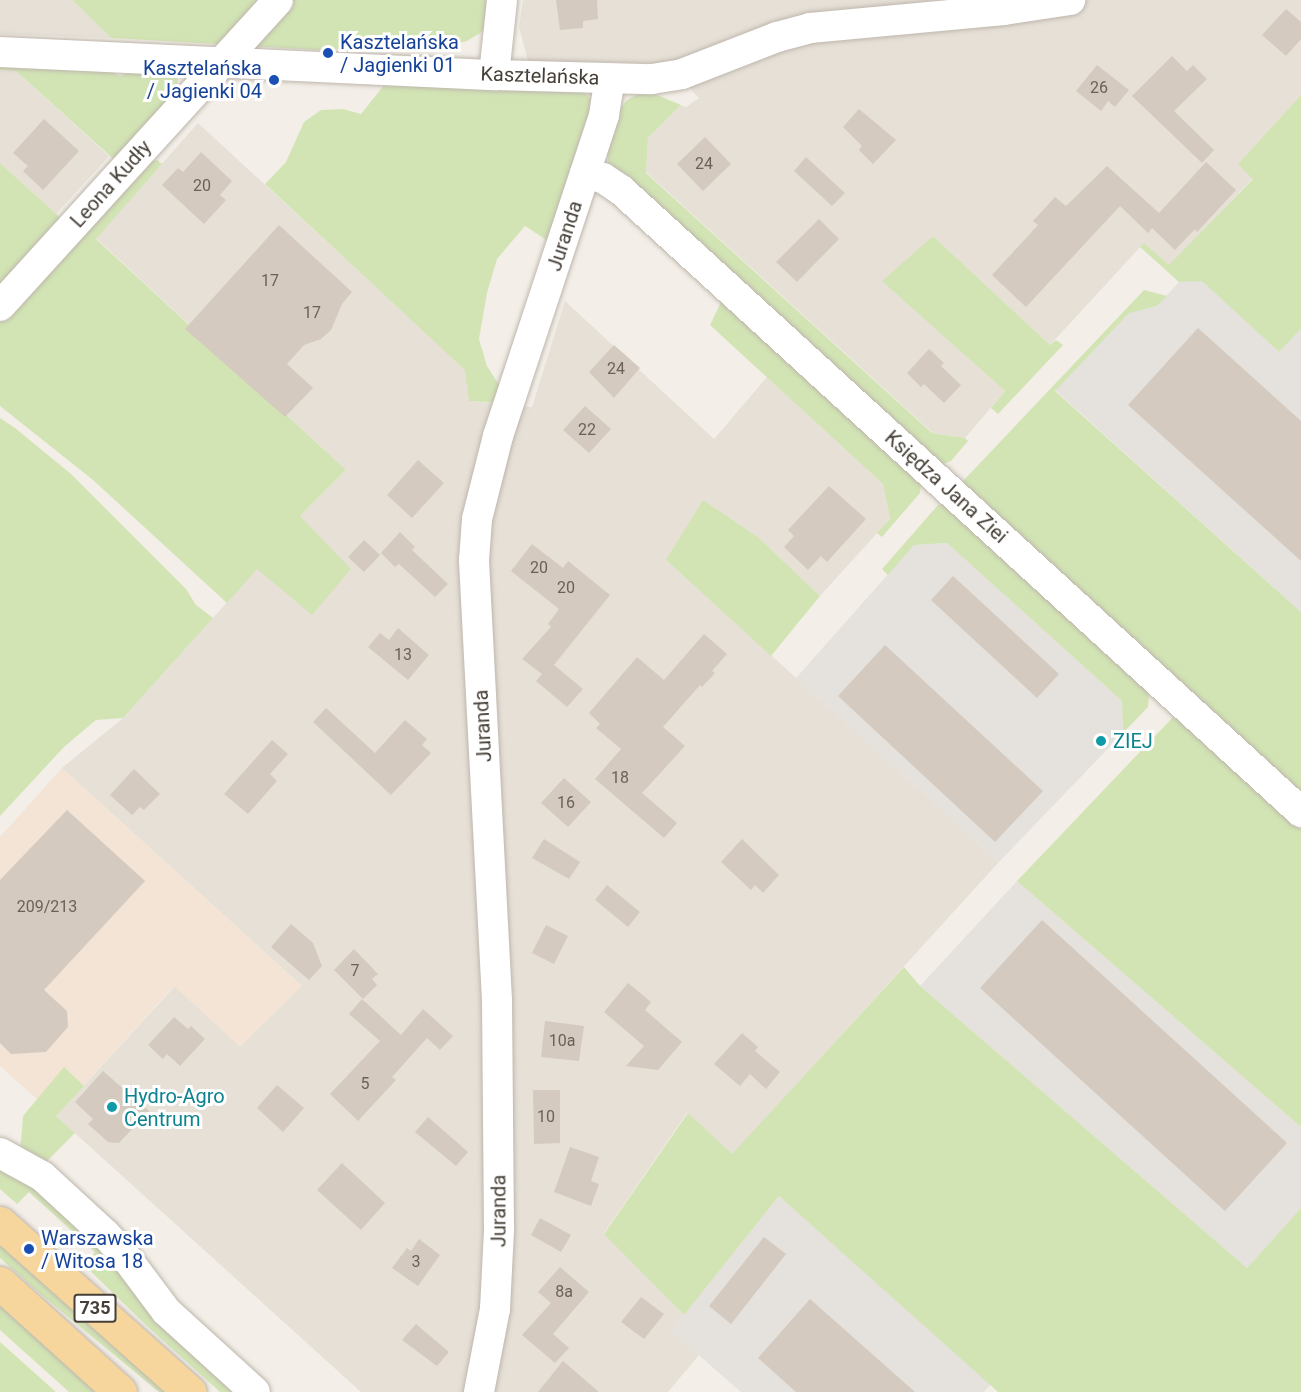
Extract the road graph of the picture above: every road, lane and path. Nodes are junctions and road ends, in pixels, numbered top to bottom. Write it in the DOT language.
graph roads {
  1 [pos="278,0"];
  2 [pos="502,0"];
  3 [pos="1070,0"];
  4 [pos="0,52"];
  5 [pos="221,62"];
  6 [pos="494,75"];
  7 [pos="610,78"];
  8 [pos="585,173"];
  9 [pos="0,306"];
  10 [pos="1301,812"];
  11 [pos="0,1153"];
  12 [pos="0,1223"];
  13 [pos="0,1283"];
  14 [pos="120,1392"];
  15 [pos="190,1392"];
  16 [pos="255,1392"];
  17 [pos="479,1392"];
  1 -- 5 [label="street"];
  2 -- 6 [label="street"];
  3 -- 7 [label="street, Kasztelańska"];
  4 -- 5 [label="street, Kasztelańska"];
  5 -- 6 [label="street, Kasztelańska"];
  5 -- 9 [label="street, Leona Kudły"];
  6 -- 7 [label="street, Kasztelańska"];
  7 -- 8 [label="street, Juranda"];
  8 -- 10 [label="street, Księdza Jana Ziei"];
  8 -- 17 [label="street, Juranda"];
  11 -- 16 [label="street"];
  12 -- 15 [label="main road, 735"];
  13 -- 14 [label="main road, 735"];
}
